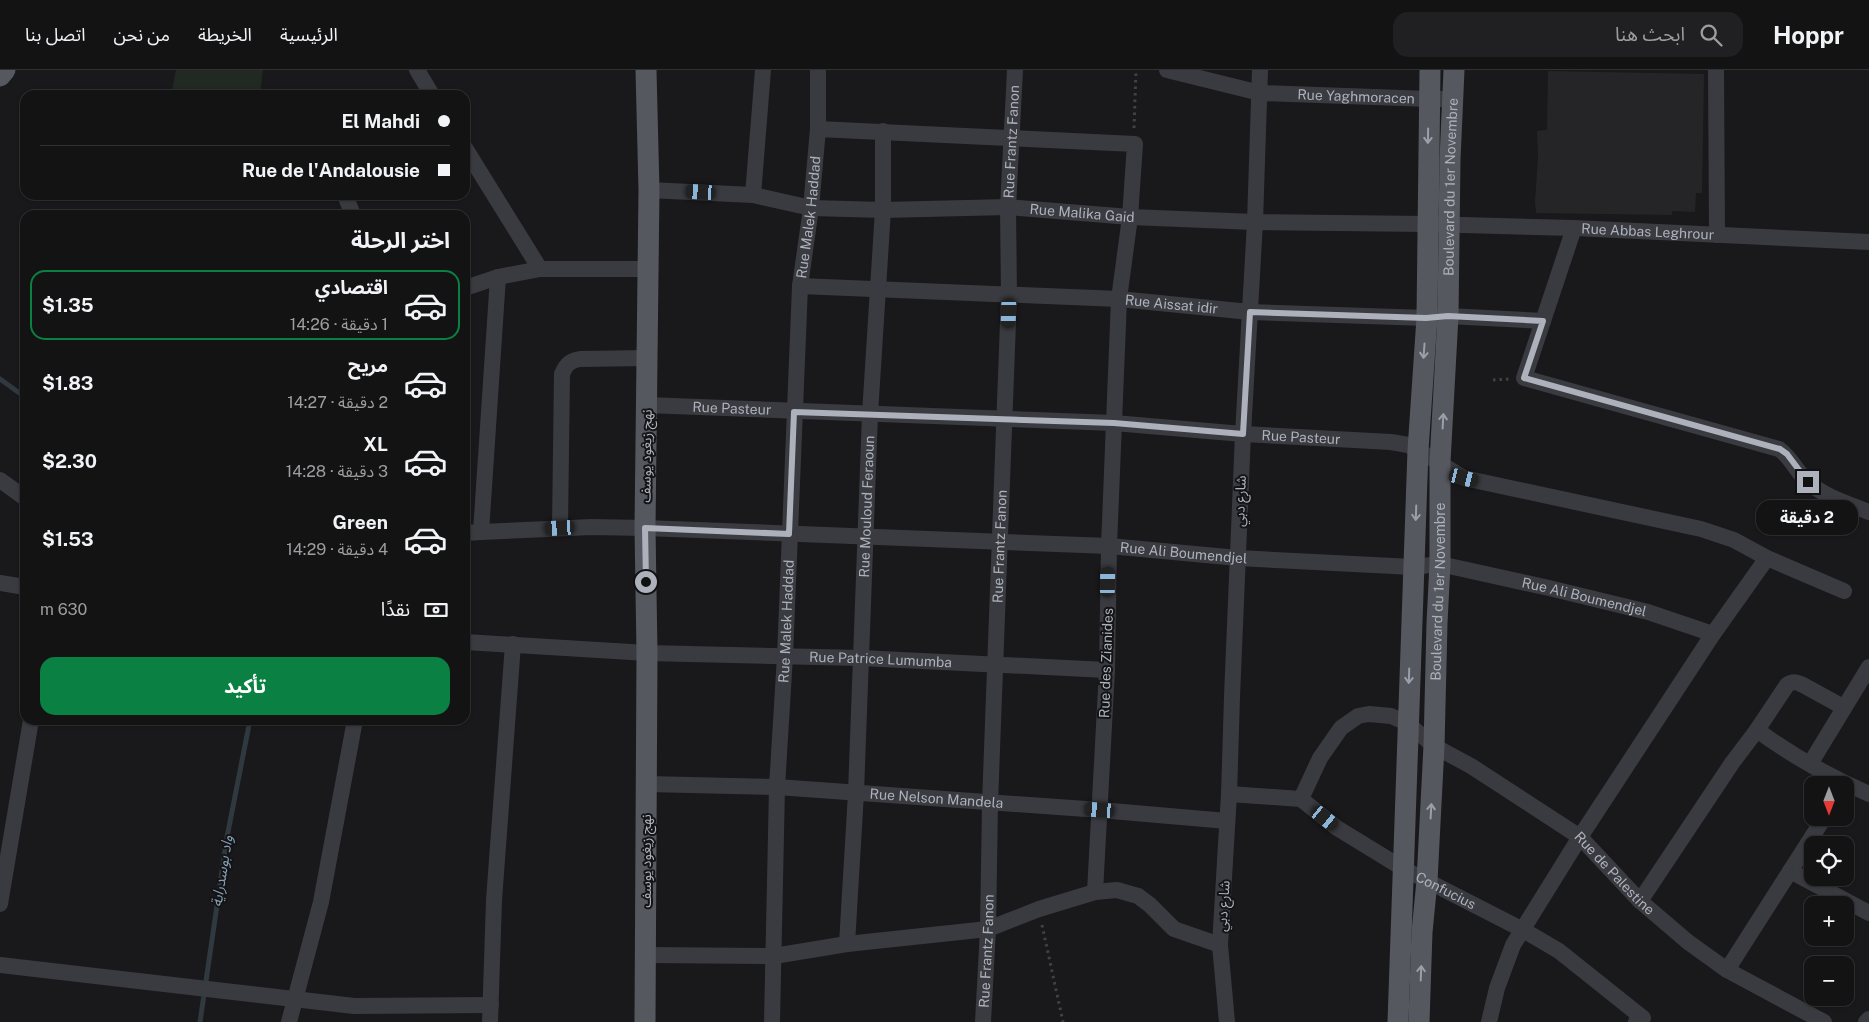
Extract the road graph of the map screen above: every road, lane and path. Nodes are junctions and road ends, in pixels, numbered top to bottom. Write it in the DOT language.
graph roads {
  1 [pos="5,70"];
  2 [pos="416,70"];
  3 [pos="646,70"];
  4 [pos="764,70"];
  5 [pos="818,70"];
  6 [pos="1015,70"];
  7 [pos="1136,70"];
  8 [pos="1167,70"];
  9 [pos="1260,70"];
  10 [pos="1430,70"];
  11 [pos="1454,70"];
  12 [pos="1716,70"];
  13 [pos="0,76"];
  14 [pos="429,90"];
  15 [pos="1260,93"];
  16 [pos="1429,99"];
  17 [pos="1453,99"];
  18 [pos="818,129"];
  19 [pos="883,131"];
  20 [pos="1012,138"];
  21 [pos="1135,144"];
  22 [pos="470,156"];
  23 [pos="649,190"];
  24 [pos="753,196"];
  25 [pos="1008,207"];
  26 [pos="811,208"];
  27 [pos="883,210"];
  28 [pos="1130,217"];
  29 [pos="1255,222"];
  30 [pos="1427,224"];
  31 [pos="1449,224"];
  32 [pos="1574,228"];
  33 [pos="1717,235"];
  34 [pos="1869,242"];
  35 [pos="540,269"];
  36 [pos="647,269"];
  37 [pos="498,277"];
  38 [pos="470,286"];
  39 [pos="800,286"];
  40 [pos="877,290"];
  41 [pos="1009,295"];
  42 [pos="1118,299"];
  43 [pos="1250,312"];
  44 [pos="1448,316"];
  45 [pos="1426,318"];
  46 [pos="1543,321"];
  47 [pos="647,358"];
  48 [pos="647,405"];
  49 [pos="794,412"];
  50 [pos="870,414"];
  51 [pos="1004,419"];
  52 [pos="1114,423"];
  53 [pos="1243,434"];
  54 [pos="1418,450"];
  55 [pos="1440,462"];
  56 [pos="0,480"];
  57 [pos="20,494"];
  58 [pos="1869,512"];
  59 [pos="560,528"];
  60 [pos="645,528"];
  61 [pos="473,532"];
  62 [pos="789,534"];
  63 [pos="865,536"];
  64 [pos="999,542"];
  65 [pos="1109,546"];
  66 [pos="1238,558"];
  67 [pos="1767,558"];
  68 [pos="1440,564"];
  69 [pos="1414,566"];
  70 [pos="0,583"];
  71 [pos="20,586"];
  72 [pos="1844,591"];
  73 [pos="1713,634"];
  74 [pos="470,642"];
  75 [pos="513,644"];
  76 [pos="647,653"];
  77 [pos="785,656"];
  78 [pos="860,658"];
  79 [pos="994,664"];
  80 [pos="1869,667"];
  81 [pos="1106,670"];
  82 [pos="1844,707"];
  83 [pos="1408,723"];
  84 [pos="30,725"];
  85 [pos="354,725"];
  86 [pos="1757,730"];
  87 [pos="1434,746"];
  88 [pos="1810,764"];
  89 [pos="1831,776"];
  90 [pos="647,784"];
  91 [pos="777,787"];
  92 [pos="1854,788"];
  93 [pos="856,793"];
  94 [pos="1229,794"];
  95 [pos="1869,794"];
  96 [pos="1301,799"];
  97 [pos="990,803"];
  98 [pos="1100,810"];
  99 [pos="1227,821"];
  100 [pos="1819,826"];
  101 [pos="1580,837"];
  102 [pos="1404,869"];
  103 [pos="1790,871"];
  104 [pos="1427,881"];
  105 [pos="1096,892"];
  106 [pos="1640,901"];
  107 [pos="0,904"];
  108 [pos="1039,909"];
  109 [pos="1869,913"];
  110 [pos="988,929"];
  111 [pos="1523,930"];
  112 [pos="847,944"];
  113 [pos="1220,945"];
  114 [pos="646,955"];
  115 [pos="774,956"];
  116 [pos="0,965"];
  117 [pos="1727,970"];
  118 [pos="294,999"];
  119 [pos="490,1006"];
  120 [pos="388,1014"];
  121 [pos="1869,1019"];
  122 [pos="1643,1021"];
  123 [pos="289,1022"];
  124 [pos="490,1022"];
  125 [pos="645,1022"];
  126 [pos="772,1022"];
  127 [pos="982,1022"];
  128 [pos="1063,1022"];
  129 [pos="1227,1022"];
  130 [pos="1398,1022"];
  131 [pos="1419,1022"];
  132 [pos="1489,1022"];
  133 [pos="1824,1022"];
  134 [pos="1866,1022"];
  1 -- 13 [label="main road"];
  2 -- 14 [label="street"];
  3 -- 23 [label="main road, نهج زيغود يوسف"];
  4 -- 24 [label="street"];
  5 -- 18 [label="street, Rue Malek Haddad"];
  6 -- 20 [label="street, Rue Frantz Fanon"];
  7 -- 21 [label="path"];
  8 -- 15 [label="street, Rue Yaghmoracen"];
  9 -- 15 [label="street, شارع دبي"];
  10 -- 16 [label="main road, Boulevard du 1er Novembre"];
  11 -- 17 [label="main road, Boulevard du 1er Novembre"];
  12 -- 33 [label="street"];
  15 -- 16 [label="street, Rue Yaghmoracen"];
  15 -- 29 [label="street, شارع دبي"];
  16 -- 17 [label="street, Rue Yaghmoracen"];
  16 -- 30 [label="main road, Boulevard du 1er Novembre, one-way"];
  17 -- 31 [label="main road, Boulevard du 1er Novembre"];
  18 -- 19 [label="street"];
  18 -- 26 [label="street, Rue Malek Haddad"];
  19 -- 20 [label="street"];
  19 -- 27 [label="street, Rue Mouloud Feraoun"];
  20 -- 21 [label="street"];
  20 -- 25 [label="street, Rue Frantz Fanon"];
  21 -- 28 [label="street, Rue des Zianides"];
  22 -- 35 [label="street"];
  23 -- 24 [label="street, Rue Malika Gaid"];
  23 -- 36 [label="main road, نهج زيغود يوسف"];
  24 -- 26 [label="street, Rue Malika Gaid"];
  25 -- 27 [label="street, Rue Malika Gaid"];
  25 -- 28 [label="street, Rue Malika Gaid"];
  25 -- 41 [label="street, Rue Frantz Fanon"];
  26 -- 27 [label="street, Rue Malika Gaid"];
  26 -- 39 [label="street, Rue Malek Haddad"];
  27 -- 40 [label="street, Rue Mouloud Feraoun"];
  28 -- 29 [label="street, Rue Malika Gaid"];
  28 -- 42 [label="street, Rue des Zianides"];
  29 -- 30 [label="street, Rue Malika Gaid"];
  29 -- 43 [label="street, شارع دبي"];
  30 -- 31 [label="street, Rue Abbas Leghrour"];
  30 -- 45 [label="main road, Boulevard du 1er Novembre"];
  31 -- 32 [label="street, Rue Abbas Leghrour"];
  31 -- 44 [label="main road, Boulevard du 1er Novembre"];
  32 -- 33 [label="street, Rue Abbas Leghrour"];
  32 -- 46 [label="street"];
  33 -- 34 [label="street, Rue Abbas Leghrour"];
  35 -- 36 [label="street"];
  35 -- 37 [label="street"];
  36 -- 47 [label="main road, نهج زيغود يوسف"];
  37 -- 38 [label="street"];
  37 -- 61 [label="street"];
  39 -- 40 [label="street, Rue Aissat idir"];
  39 -- 49 [label="street, Rue Malek Haddad"];
  40 -- 41 [label="street, Rue Aissat idir"];
  40 -- 50 [label="street, Rue Mouloud Feraoun"];
  41 -- 42 [label="street, Rue Aissat idir"];
  41 -- 51 [label="street, Rue Frantz Fanon"];
  42 -- 43 [label="street, Rue Aissat idir"];
  42 -- 52 [label="street, Rue des Zianides"];
  43 -- 45 [label="street, Rue Aissat idir"];
  43 -- 53 [label="street, شارع دبي"];
  44 -- 45 [label="street, Rue Aissat idir"];
  44 -- 46 [label="street, Rue Aissat idir"];
  55 -- 44 [label="main road, Boulevard du 1er Novembre, one-way"];
  45 -- 54 [label="main road, Boulevard du 1er Novembre, one-way"];
  46 -- 58 [label="street"];
  47 -- 48 [label="main road, نهج زيغود يوسف"];
  47 -- 59 [label="street"];
  48 -- 49 [label="street, Rue Pasteur"];
  48 -- 60 [label="main road, نهج زيغود يوسف"];
  49 -- 50 [label="street, Rue Pasteur"];
  49 -- 62 [label="street, Rue Malek Haddad"];
  50 -- 51 [label="street, Rue Pasteur"];
  50 -- 63 [label="street, Rue Mouloud Feraoun"];
  51 -- 52 [label="street, Rue Pasteur"];
  51 -- 64 [label="street, Rue Frantz Fanon"];
  52 -- 53 [label="street, Rue Pasteur"];
  52 -- 65 [label="street, Rue des Zianides"];
  53 -- 54 [label="street, Rue Pasteur"];
  53 -- 66 [label="street, شارع دبي"];
  54 -- 55 [label="street, Rue Pasteur"];
  54 -- 69 [label="main road, Boulevard du 1er Novembre, one-way"];
  55 -- 67 [label="street, Rue Pasteur"];
  55 -- 68 [label="main road, Boulevard du 1er Novembre"];
  56 -- 57 [label="street"];
  59 -- 60 [label="street, Rue Ali Boumendjel"];
  59 -- 61 [label="street, Rue Ali Boumendjel"];
  60 -- 62 [label="street, Rue Ali Boumendjel"];
  60 -- 76 [label="main road, نهج زيغود يوسف"];
  62 -- 63 [label="street, Rue Ali Boumendjel"];
  62 -- 77 [label="street, Rue Malek Haddad"];
  63 -- 64 [label="street, Rue Ali Boumendjel"];
  63 -- 78 [label="street, Rue Mouloud Feraoun"];
  64 -- 65 [label="street, Rue Ali Boumendjel"];
  64 -- 79 [label="street, Rue Frantz Fanon"];
  65 -- 66 [label="street, Rue Ali Boumendjel"];
  65 -- 81 [label="street, Rue des Zianides"];
  66 -- 69 [label="street, Rue Ali Boumendjel"];
  66 -- 94 [label="street, شارع دبي"];
  67 -- 72 [label="street, Rue Pasteur"];
  67 -- 73 [label="street"];
  68 -- 69 [label="street, Rue Ali Boumendjel"];
  68 -- 73 [label="street, Rue Ali Boumendjel"];
  68 -- 87 [label="main road, Boulevard du 1er Novembre"];
  69 -- 83 [label="main road, Boulevard du 1er Novembre, one-way"];
  70 -- 71 [label="street"];
  73 -- 101 [label="street"];
  74 -- 75 [label="street, Rue Patrice Lumumba"];
  75 -- 76 [label="street, Rue Patrice Lumumba"];
  75 -- 119 [label="street"];
  76 -- 77 [label="street, Rue Patrice Lumumba"];
  76 -- 90 [label="main road, نهج زيغود يوسف"];
  77 -- 78 [label="street, Rue Patrice Lumumba"];
  77 -- 91 [label="street, Rue Malek Haddad"];
  78 -- 79 [label="street, Rue Patrice Lumumba"];
  78 -- 93 [label="street, Rue Mouloud Feraoun"];
  79 -- 81 [label="street, Rue Patrice Lumumba"];
  79 -- 97 [label="street, Rue Frantz Fanon"];
  80 -- 82 [label="street"];
  81 -- 98 [label="street, Rue des Zianides"];
  82 -- 86 [label="street"];
  82 -- 88 [label="street"];
  83 -- 87 [label="street, Rue de Palestine"];
  83 -- 96 [label="street"];
  83 -- 102 [label="main road, Boulevard du 1er Novembre"];
  84 -- 107 [label="street"];
  85 -- 118 [label="street"];
  86 -- 88 [label="street"];
  86 -- 106 [label="street"];
  87 -- 101 [label="street, Rue de Palestine"];
  104 -- 87 [label="main road, Boulevard du 1er Novembre, one-way"];
  88 -- 89 [label="street"];
  90 -- 91 [label="street, Rue Nelson Mandela"];
  90 -- 114 [label="main road, نهج زيغود يوسف"];
  91 -- 93 [label="street, Rue Nelson Mandela"];
  91 -- 115 [label="street, Rue Malek Haddad"];
  92 -- 95 [label="street"];
  93 -- 97 [label="street, Rue Nelson Mandela"];
  93 -- 112 [label="street, Rue Mouloud Feraoun"];
  94 -- 96 [label="street"];
  94 -- 99 [label="street, شارع دبي"];
  96 -- 102 [label="street, Confucius"];
  97 -- 98 [label="street, Rue Nelson Mandela"];
  97 -- 110 [label="street, Rue Frantz Fanon"];
  98 -- 99 [label="street, Rue Nelson Mandela"];
  98 -- 105 [label="street, Rue des Zianides"];
  99 -- 113 [label="street, شارع دبي"];
  100 -- 103 [label="street"];
  101 -- 106 [label="street, Rue de Palestine"];
  101 -- 111 [label="street"];
  102 -- 104 [label="street, Confucius"];
  102 -- 130 [label="main road, Boulevard du 1er Novembre"];
  103 -- 109 [label="street"];
  103 -- 117 [label="street"];
  104 -- 111 [label="street, Confucius"];
  131 -- 104 [label="main road, Boulevard du 1er Novembre, one-way"];
  105 -- 108 [label="street"];
  105 -- 113 [label="street"];
  106 -- 117 [label="street, Rue de Palestine"];
  108 -- 110 [label="street"];
  108 -- 128 [label="path"];
  110 -- 112 [label="street"];
  110 -- 127 [label="street, Rue Frantz Fanon"];
  111 -- 122 [label="street, Confucius"];
  111 -- 132 [label="street"];
  112 -- 115 [label="street"];
  113 -- 129 [label="street, شارع دبي"];
  114 -- 115 [label="street"];
  114 -- 125 [label="main road, نهج زيغود يوسف"];
  115 -- 126 [label="street, Rue Malek Haddad"];
  116 -- 118 [label="street"];
  117 -- 133 [label="street, Rue de Palestine"];
  118 -- 120 [label="street"];
  118 -- 123 [label="street"];
  119 -- 120 [label="street"];
  119 -- 124 [label="street"];
  121 -- 134 [label="street"];
}
